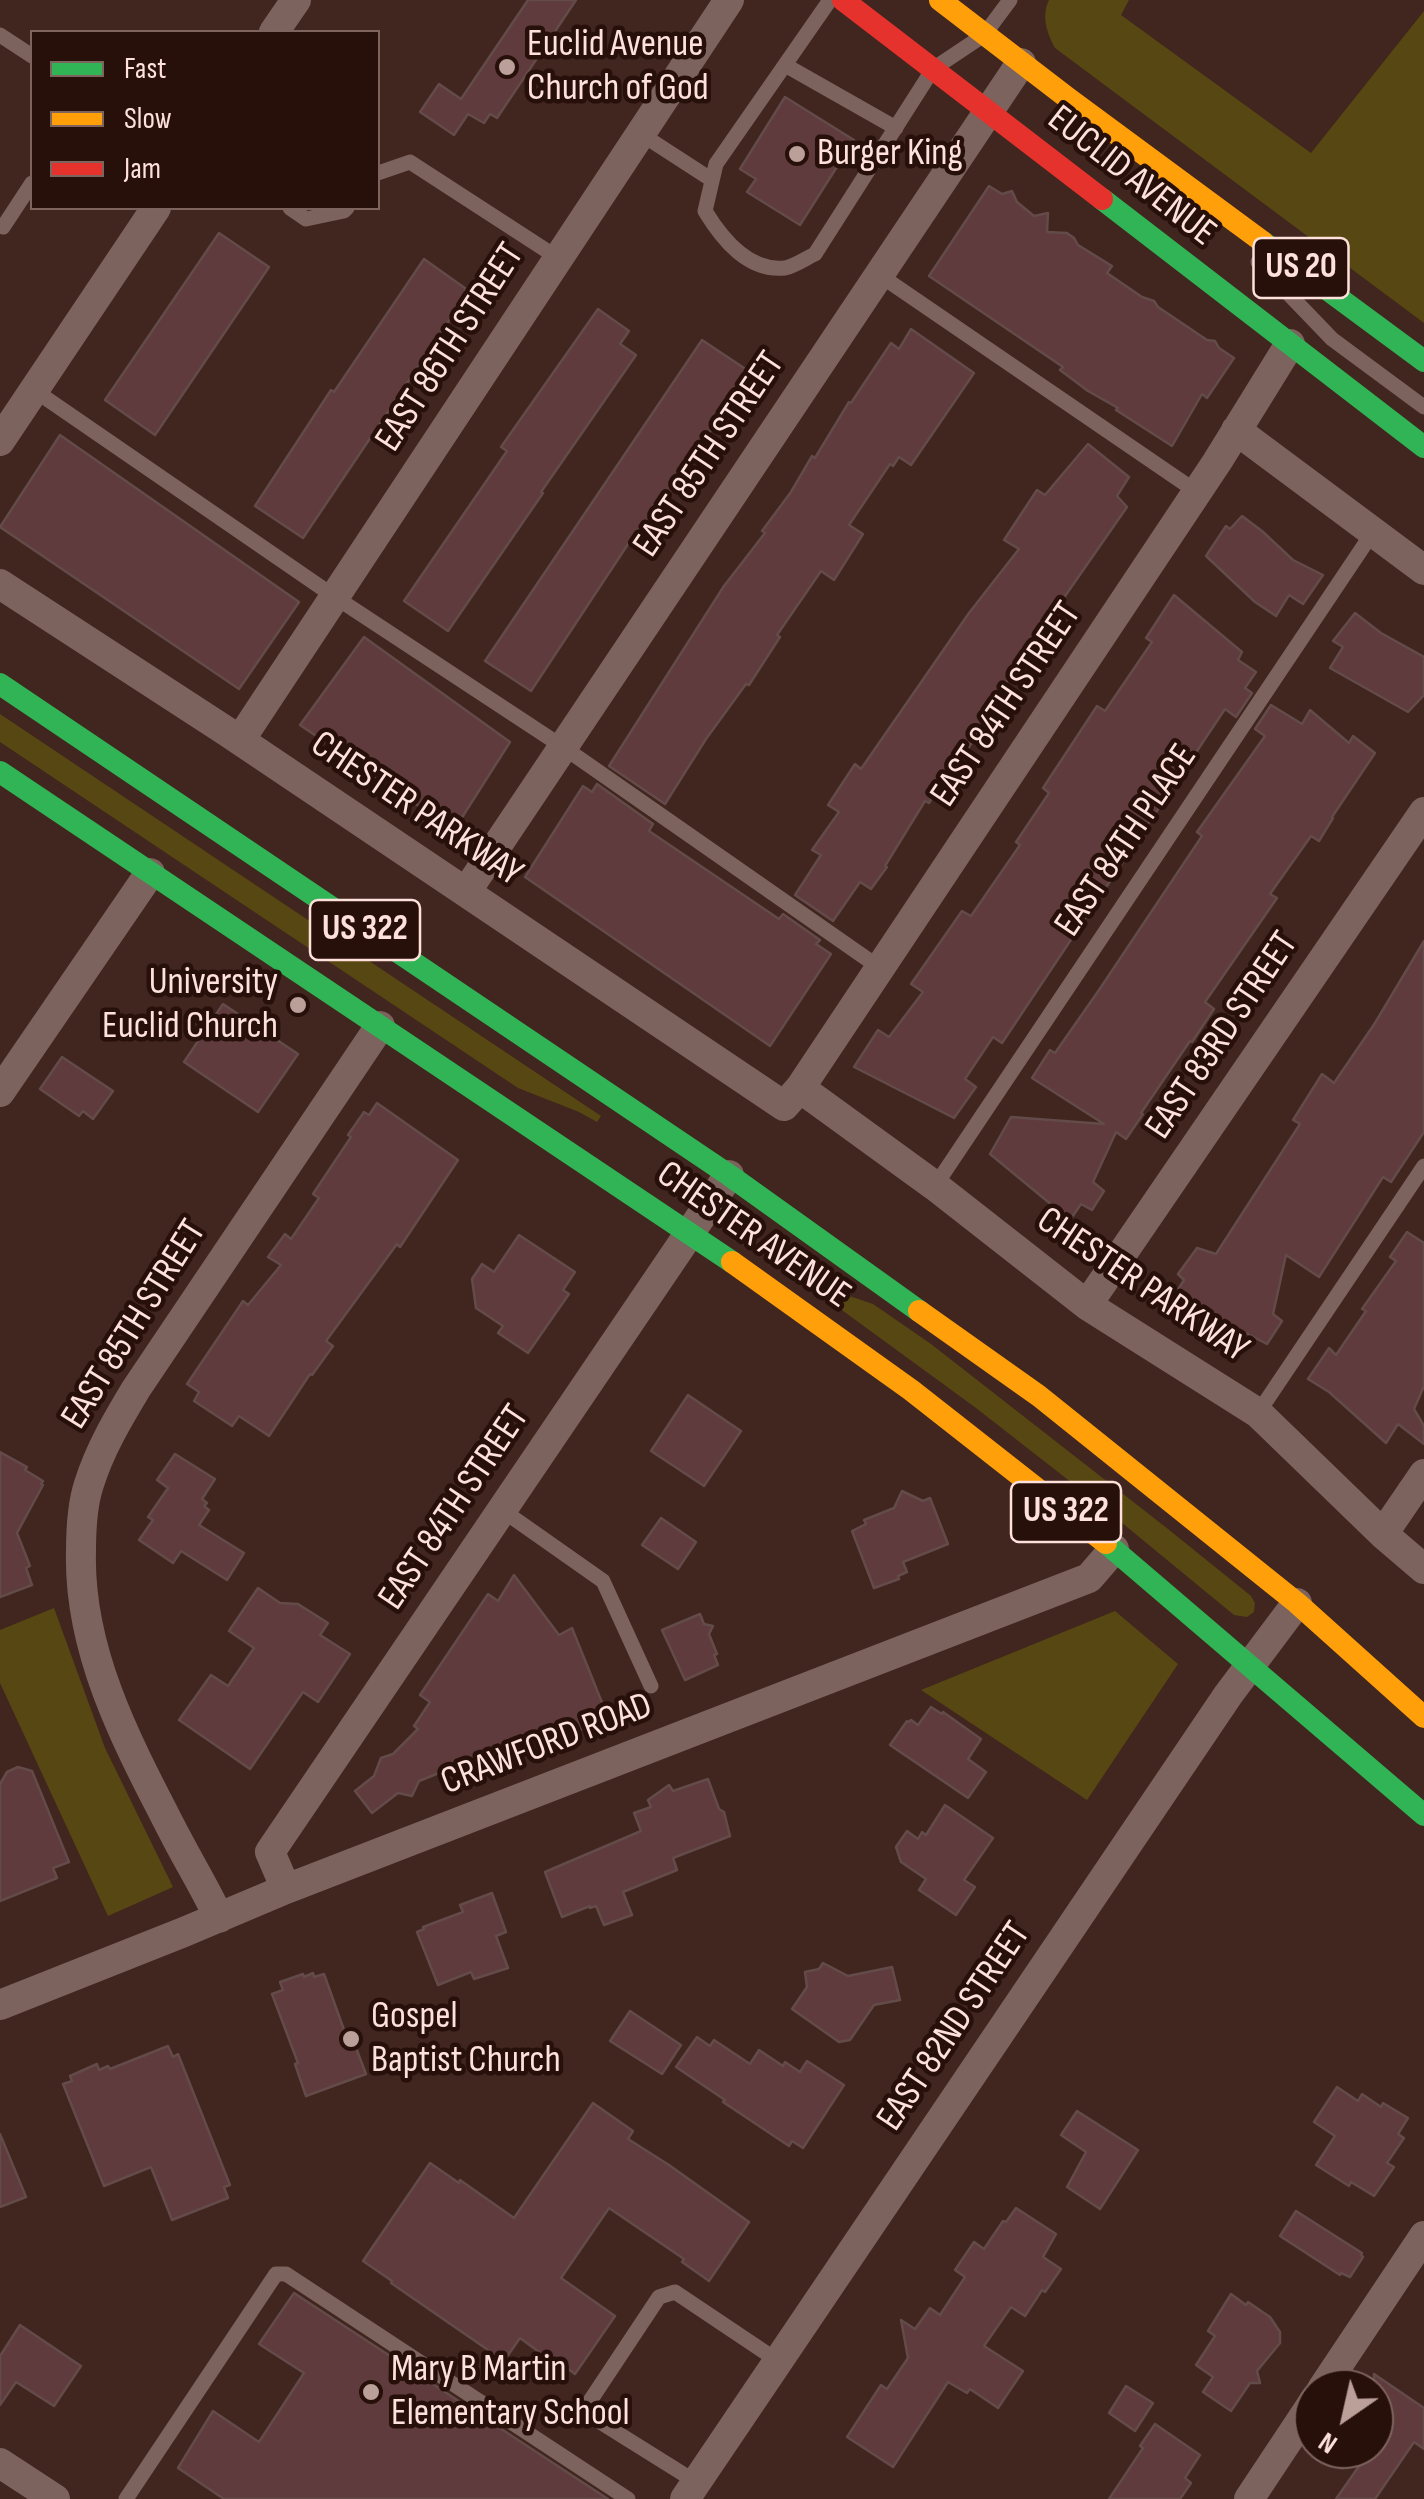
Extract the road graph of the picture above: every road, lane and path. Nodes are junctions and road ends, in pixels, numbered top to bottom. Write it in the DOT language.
graph roads {
  1 [pos="296,0"];
  2 [pos="729,0"];
  3 [pos="830,0"];
  4 [pos="843,0"];
  5 [pos="940,0"];
  6 [pos="1010,0"];
  7 [pos="275,30"];
  8 [pos="0,35"];
  9 [pos="984,35"];
  10 [pos="30,55"];
  11 [pos="1021,63"];
  12 [pos="784,65"];
  13 [pos="933,69"];
  14 [pos="988,111"];
  15 [pos="896,128"];
  16 [pos="641,134"];
  17 [pos="380,173"];
  18 [pos="1177,178"];
  19 [pos="712,180"];
  20 [pos="30,186"];
  21 [pos="155,210"];
  22 [pos="293,210"];
  23 [pos="345,210"];
  24 [pos="0,226"];
  25 [pos="558,258"];
  26 [pos="878,274"];
  27 [pos="1288,328"];
  28 [pos="1332,339"];
  29 [pos="1424,360"];
  30 [pos="34,390"];
  31 [pos="1424,406"];
  32 [pos="1236,430"];
  33 [pos="0,441"];
  34 [pos="1424,447"];
  35 [pos="1197,492"];
  36 [pos="1373,532"];
  37 [pos="1424,570"];
  38 [pos="0,584"];
  39 [pos="335,597"];
  40 [pos="0,684"];
  41 [pos="240,740"];
  42 [pos="562,748"];
  43 [pos="0,772"];
  44 [pos="1424,812"];
  45 [pos="150,872"];
  46 [pos="466,892"];
  47 [pos="880,968"];
  48 [pos="380,1026"];
  49 [pos="0,1092"];
  50 [pos="792,1097"];
  51 [pos="1424,1166"];
  52 [pos="729,1176"];
  53 [pos="935,1186"];
  54 [pos="690,1233"];
  55 [pos="1087,1305"];
  56 [pos="1258,1413"];
  57 [pos="1424,1474"];
  58 [pos="502,1510"];
  59 [pos="1383,1534"];
  60 [pos="1114,1549"];
  61 [pos="1424,1569"];
  62 [pos="1297,1603"];
  63 [pos="1250,1664"];
  64 [pos="651,1686"];
  65 [pos="1424,1717"];
  66 [pos="1424,1814"];
  67 [pos="286,1889"];
  68 [pos="218,1918"];
  69 [pos="0,2005"];
  70 [pos="1424,2236"];
  71 [pos="778,2361"];
  72 [pos="1335,2369"];
  73 [pos="1294,2431"];
  74 [pos="0,2463"];
  75 [pos="691,2491"];
  76 [pos="55,2499"];
  77 [pos="126,2499"];
  78 [pos="628,2499"];
  79 [pos="1249,2499"];
  1 -- 7 [label="street"];
  2 -- 16 [label="street, EAST 86TH STREET"];
  3 -- 12 [label="lane"];
  4 -- 13 [label="main road, EUCLID AVENUE / US 20"];
  5 -- 9 [label="main road, EUCLID AVENUE / US 20"];
  6 -- 9 [label="lane"];
  8 -- 10 [label="lane"];
  9 -- 11 [label="main road, EUCLID AVENUE / US 20"];
  9 -- 13 [label="lane"];
  11 -- 14 [label="street, EAST 85TH STREET"];
  11 -- 18 [label="main road, EUCLID AVENUE / US 20"];
  12 -- 15 [label="lane"];
  12 -- 19 [label="lane"];
  13 -- 14 [label="main road, EUCLID AVENUE / US 20"];
  13 -- 15 [label="lane"];
  14 -- 26 [label="street, EAST 85TH STREET"];
  14 -- 27 [label="main road, EUCLID AVENUE / US 20"];
  15 -- 19 [label="lane"];
  16 -- 19 [label="lane"];
  16 -- 25 [label="street, EAST 86TH STREET"];
  17 -- 25 [label="lane"];
  18 -- 28 [label="lane"];
  18 -- 29 [label="main road, EUCLID AVENUE / US 20"];
  20 -- 24 [label="lane"];
  21 -- 30 [label="street"];
  22 -- 23 [label="lane"];
  25 -- 39 [label="street, EAST 86TH STREET"];
  26 -- 35 [label="lane"];
  26 -- 42 [label="street, EAST 85TH STREET"];
  27 -- 28 [label="lane"];
  27 -- 32 [label="street, EAST 84TH STREET"];
  27 -- 34 [label="main road, EUCLID AVENUE / US 20"];
  28 -- 31 [label="lane"];
  30 -- 33 [label="street"];
  30 -- 39 [label="lane"];
  32 -- 35 [label="street, EAST 84TH STREET"];
  32 -- 36 [label="street"];
  35 -- 47 [label="street, EAST 84TH STREET"];
  36 -- 37 [label="street"];
  36 -- 53 [label="lane, EAST 84TH PLACE"];
  38 -- 41 [label="street, CHESTER PARKWAY"];
  39 -- 41 [label="street, EAST 86TH STREET"];
  39 -- 42 [label="lane"];
  40 -- 52 [label="main road, CHESTER AVENUE / US 322"];
  41 -- 46 [label="street, CHESTER PARKWAY"];
  42 -- 46 [label="street, EAST 85TH STREET"];
  42 -- 47 [label="lane"];
  43 -- 45 [label="main road, CHESTER AVENUE / US 322"];
  44 -- 55 [label="street, EAST 83RD STREET"];
  45 -- 48 [label="main road, CHESTER AVENUE / US 322"];
  45 -- 49 [label="street"];
  46 -- 50 [label="street, CHESTER PARKWAY"];
  47 -- 50 [label="street, EAST 84TH STREET"];
  48 -- 54 [label="main road, CHESTER AVENUE / US 322"];
  48 -- 68 [label="street, EAST 85TH STREET"];
  50 -- 53 [label="street, CHESTER PARKWAY"];
  51 -- 56 [label="lane"];
  52 -- 54 [label="street, EAST 84TH STREET"];
  52 -- 62 [label="main road, CHESTER AVENUE / US 322"];
  53 -- 55 [label="street, CHESTER PARKWAY"];
  54 -- 58 [label="street, EAST 84TH STREET"];
  54 -- 60 [label="main road, CHESTER AVENUE / US 322"];
  55 -- 56 [label="street, CHESTER PARKWAY"];
  56 -- 59 [label="street, CHESTER PARKWAY"];
  57 -- 59 [label="street"];
  58 -- 64 [label="lane"];
  58 -- 67 [label="street, EAST 84TH STREET"];
  59 -- 61 [label="street, CHESTER PARKWAY"];
  60 -- 63 [label="main road, CHESTER AVENUE / US 322"];
  60 -- 67 [label="street, CRAWFORD ROAD"];
  62 -- 63 [label="street, EAST 82ND STREET"];
  62 -- 65 [label="main road, CHESTER AVENUE / US 322"];
  63 -- 66 [label="main road, CHESTER AVENUE / US 322"];
  63 -- 71 [label="street, EAST 82ND STREET"];
  67 -- 68 [label="street, CRAWFORD ROAD"];
  68 -- 69 [label="street, CRAWFORD ROAD"];
  70 -- 72 [label="street"];
  71 -- 75 [label="street, EAST 82ND STREET"];
  71 -- 75 [label="lane"];
  73 -- 79 [label="street"];
  74 -- 76 [label="street"];
  77 -- 78 [label="lane"];
}
